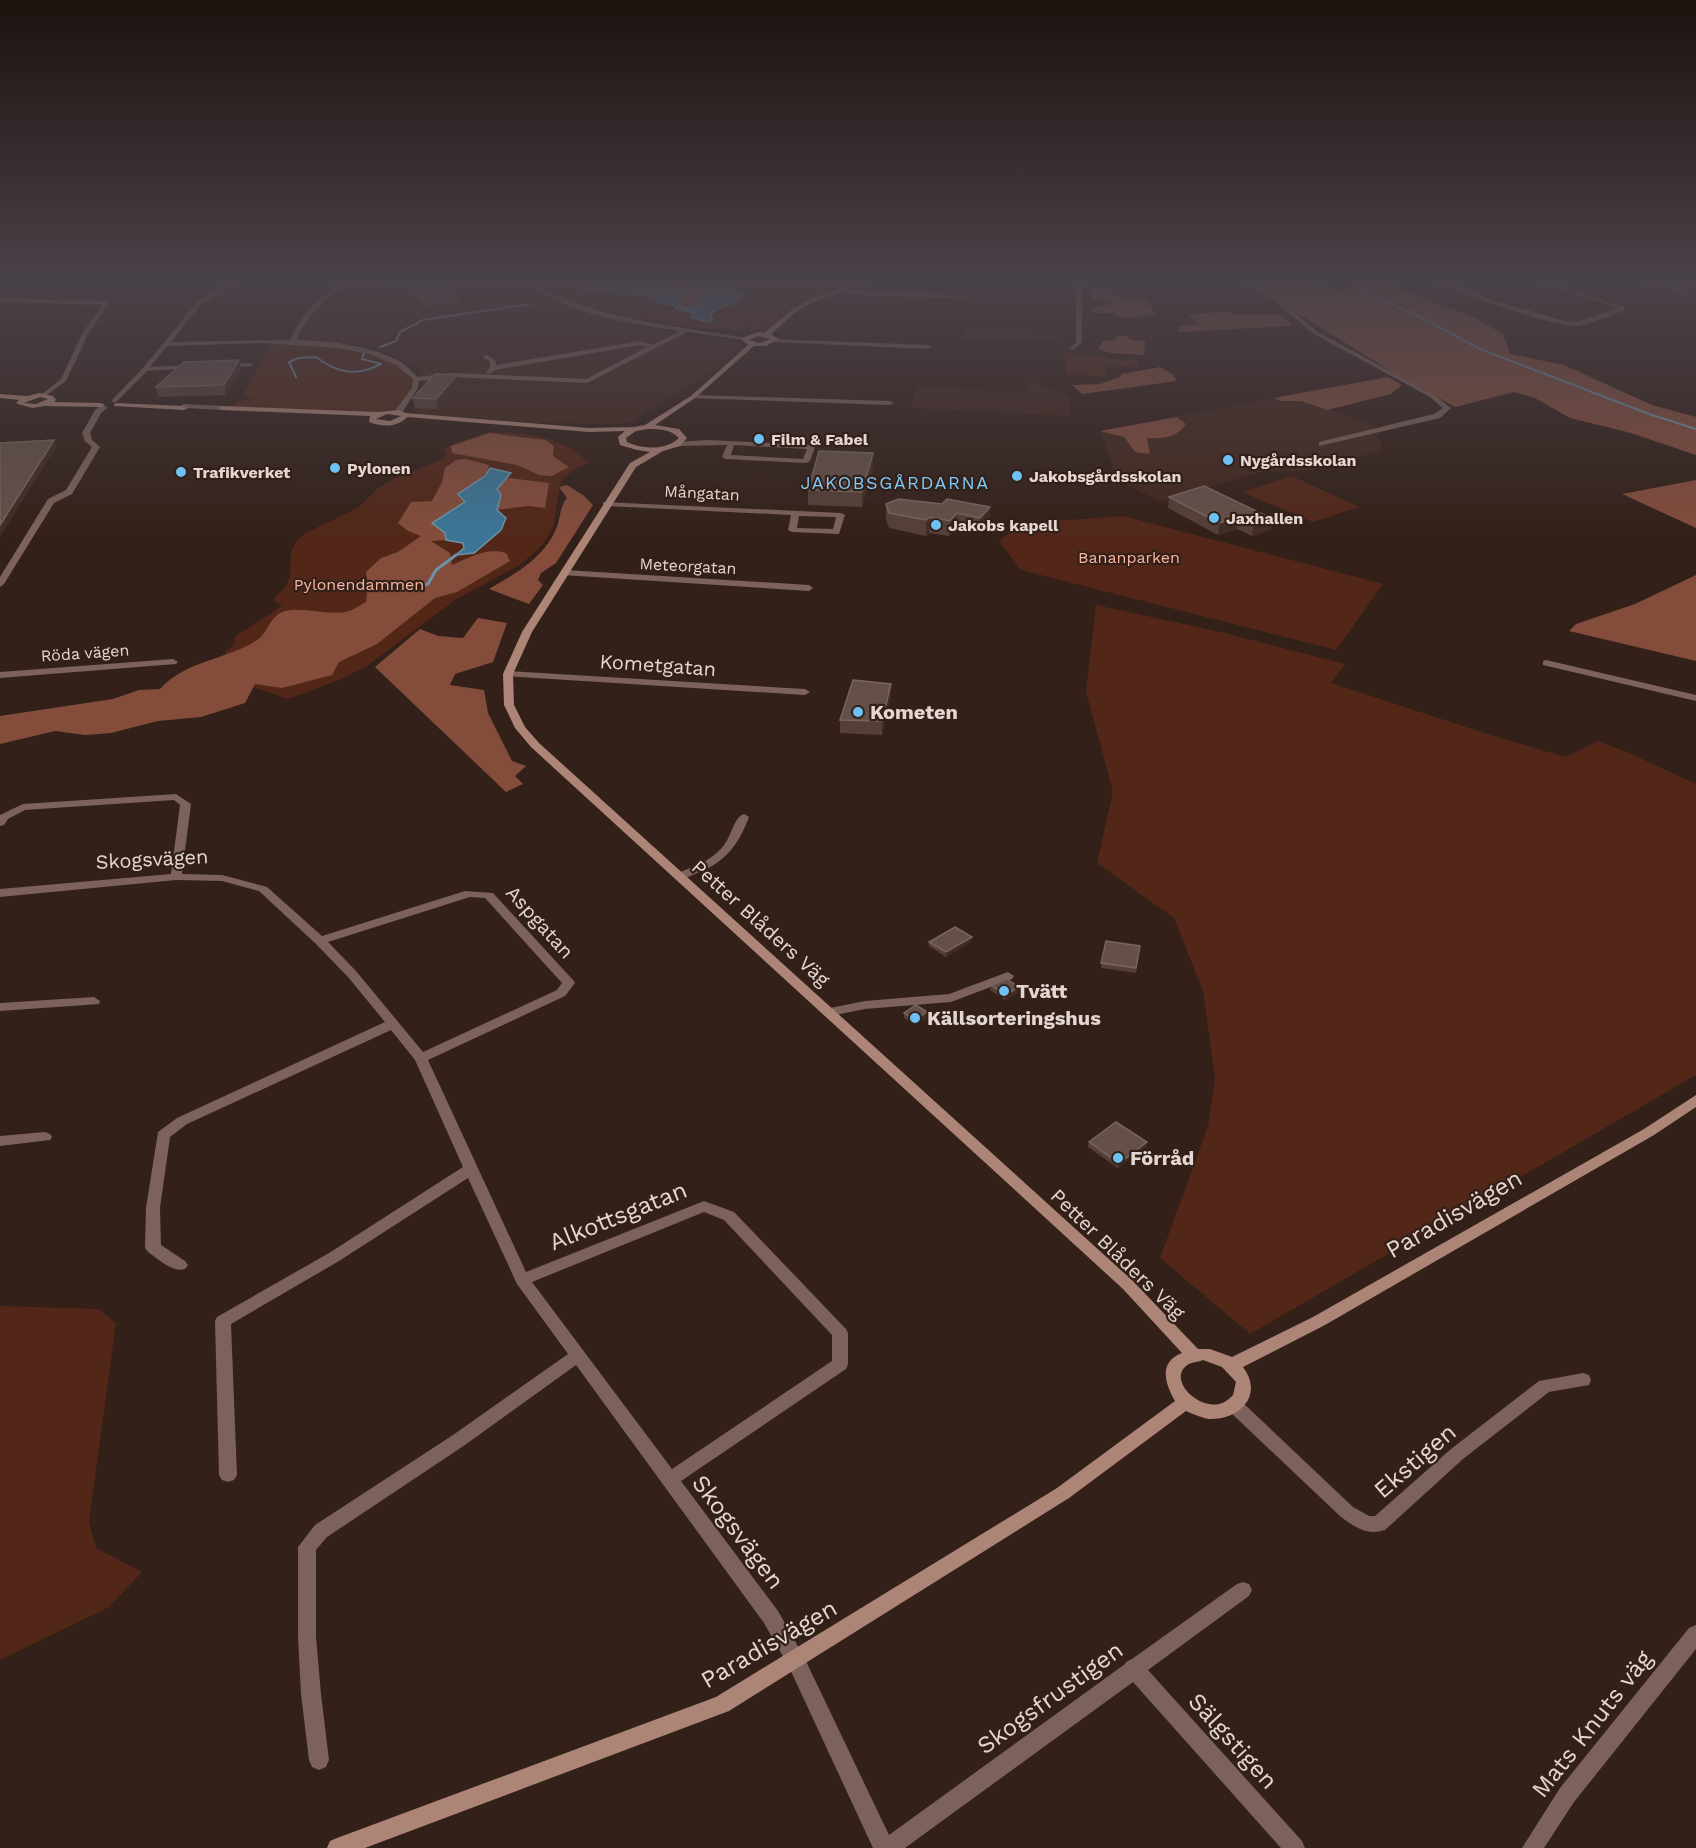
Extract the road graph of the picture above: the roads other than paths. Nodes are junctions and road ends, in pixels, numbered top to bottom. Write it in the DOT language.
graph roads {
  1 [pos="71,365"];
  2 [pos="148,365"];
  3 [pos="401,365"];
  4 [pos="509,365"];
  5 [pos="618,365"];
  6 [pos="729,365"];
  7 [pos="1375,365"];
  8 [pos="213,366"];
  9 [pos="250,366"];
  10 [pos="202,367"];
  11 [pos="493,368"];
  12 [pos="145,369"];
  13 [pos="483,376"];
  14 [pos="416,379"];
  15 [pos="0,397"];
  16 [pos="693,397"];
  17 [pos="48,400"];
  18 [pos="117,403"];
  19 [pos="890,403"];
  20 [pos="103,405"];
  21 [pos="683,405"];
  22 [pos="401,416"];
  23 [pos="646,427"];
  24 [pos="637,429"];
  25 [pos="679,433"];
  26 [pos="602,438"];
  27 [pos="613,441"];
  28 [pos="708,442"];
  29 [pos="731,443"];
  30 [pos="677,444"];
  31 [pos="1322,444"];
  32 [pos="626,445"];
  33 [pos="660,449"];
  34 [pos="633,465"];
  35 [pos="606,504"];
  36 [pos="796,513"];
  37 [pos="565,573"];
  38 [pos="0,584"];
  39 [pos="809,588"];
  40 [pos="173,662"];
  41 [pos="1546,663"];
  42 [pos="508,674"];
  43 [pos="0,675"];
  44 [pos="805,692"];
  45 [pos="1696,698"];
  46 [pos="744,817"];
  47 [pos="0,823"];
  48 [pos="680,876"];
  49 [pos="176,877"];
  50 [pos="0,893"];
  51 [pos="320,941"];
  52 [pos="1008,976"];
  53 [pos="94,1001"];
  54 [pos="0,1007"];
  55 [pos="830,1012"];
  56 [pos="394,1023"];
  57 [pos="421,1058"];
  58 [pos="1696,1100"];
  59 [pos="45,1137"];
  60 [pos="0,1141"];
  61 [pos="471,1169"];
  62 [pos="180,1265"];
  63 [pos="522,1280"];
  64 [pos="1194,1355"];
  65 [pos="577,1356"];
  66 [pos="1232,1365"];
  67 [pos="1583,1380"];
  68 [pos="1186,1402"];
  69 [pos="1235,1406"];
  70 [pos="228,1475"];
  71 [pos="669,1480"];
  72 [pos="1243,1590"];
  73 [pos="1696,1635"];
  74 [pos="796,1660"];
  75 [pos="1133,1668"];
  76 [pos="319,1760"];
  77 [pos="337,1848"];
  78 [pos="886,1848"];
  79 [pos="1295,1848"];
  80 [pos="1532,1848"];
  1 -- 17 [label="street"];
  2 -- 12 [label="street"];
  3 -- 14 [label="street"];
  4 -- 11 [label="street"];
  5 -- 13 [label="street"];
  6 -- 16 [label="street"];
  7 -- 31 [label="street"];
  8 -- 9 [label="street"];
  10 -- 12 [label="street"];
  11 -- 13 [label="street"];
  12 -- 18 [label="street"];
  13 -- 14 [label="street"];
  14 -- 22 [label="street"];
  15 -- 17 [label="street"];
  16 -- 19 [label="street"];
  16 -- 21 [label="street"];
  17 -- 20 [label="street"];
  18 -- 20 [label="street"];
  18 -- 22 [label="street"];
  20 -- 38 [label="street"];
  21 -- 23 [label="street"];
  21 -- 25 [label="street"];
  22 -- 24 [label="street"];
  22 -- 26 [label="street"];
  23 -- 24 [label="street"];
  23 -- 25 [label="street"];
  24 -- 32 [label="street"];
  25 -- 28 [label="street"];
  25 -- 30 [label="street"];
  27 -- 32 [label="street"];
  28 -- 29 [label="street"];
  28 -- 30 [label="street"];
  29 -- 29 [label="street"];
  30 -- 33 [label="street"];
  32 -- 33 [label="street"];
  32 -- 34 [label="street"];
  33 -- 34 [label="street, Petter Blåders Väg"];
  34 -- 35 [label="street, Petter Blåders Väg"];
  35 -- 36 [label="street, Mångatan"];
  35 -- 37 [label="street, Petter Blåders Väg"];
  36 -- 36 [label="street, Mångatan"];
  37 -- 39 [label="street, Meteorgatan"];
  37 -- 42 [label="street, Petter Blåders Väg"];
  40 -- 43 [label="street, Röda vägen"];
  41 -- 45 [label="street"];
  42 -- 44 [label="street, Kometgatan"];
  42 -- 48 [label="street, Petter Blåders Väg"];
  46 -- 48 [label="street"];
  47 -- 49 [label="street"];
  48 -- 55 [label="street, Petter Blåders Väg"];
  49 -- 50 [label="street, Skogsvägen"];
  49 -- 51 [label="street, Skogsvägen"];
  51 -- 56 [label="street, Skogsvägen"];
  51 -- 57 [label="street, Aspgatan"];
  52 -- 55 [label="street"];
  53 -- 54 [label="street"];
  55 -- 64 [label="street, Petter Blåders Väg"];
  56 -- 57 [label="street, Skogsvägen"];
  56 -- 62 [label="street"];
  57 -- 61 [label="street, Skogsvägen"];
  58 -- 66 [label="street, Paradisvägen"];
  59 -- 60 [label="street"];
  61 -- 63 [label="street, Skogsvägen"];
  61 -- 70 [label="street"];
  63 -- 65 [label="street, Skogsvägen"];
  63 -- 71 [label="street, Alkottsgatan"];
  64 -- 66 [label="street"];
  64 -- 68 [label="street"];
  65 -- 71 [label="street, Skogsvägen"];
  65 -- 76 [label="street"];
  66 -- 69 [label="street"];
  67 -- 69 [label="street, Ekstigen"];
  68 -- 69 [label="street"];
  68 -- 74 [label="street, Paradisvägen"];
  71 -- 74 [label="street, Skogsvägen"];
  72 -- 75 [label="street, Skogsfrustigen"];
  73 -- 80 [label="street, Mats Knuts väg"];
  74 -- 77 [label="street, Paradisvägen"];
  74 -- 78 [label="street, Skogsvägen"];
  75 -- 78 [label="street, Skogsfrustigen"];
  75 -- 79 [label="street, Sälgstigen"];
}
